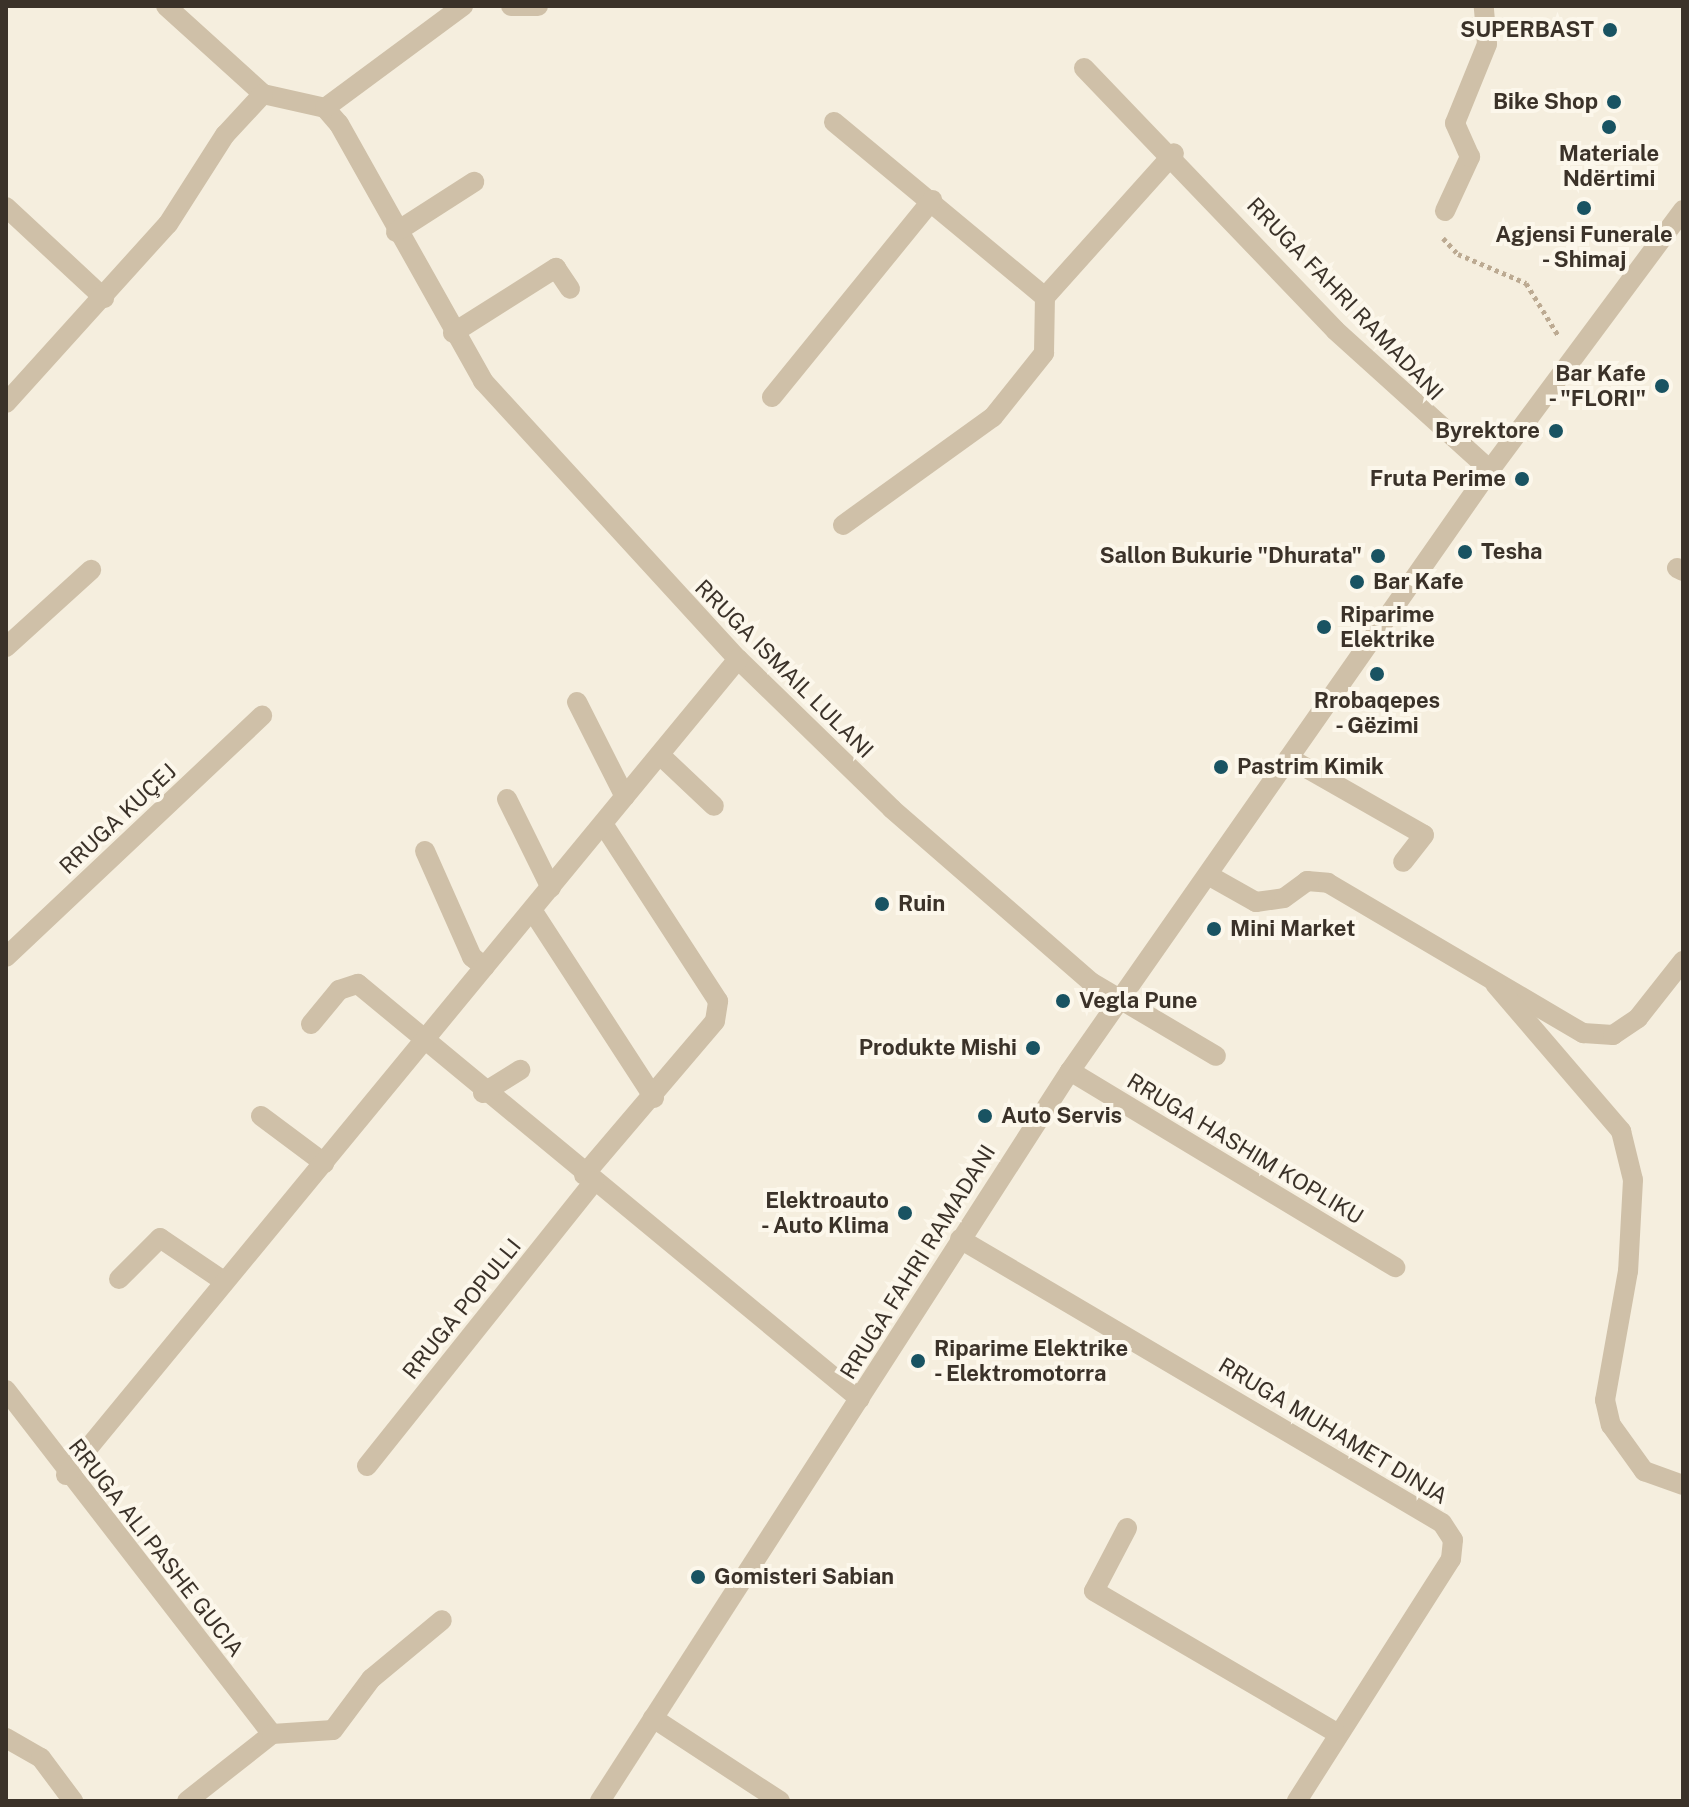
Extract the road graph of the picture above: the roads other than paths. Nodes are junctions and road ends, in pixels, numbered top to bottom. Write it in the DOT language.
graph roads {
  1 [pos="166,6"];
  2 [pos="463,6"];
  3 [pos="511,6"];
  4 [pos="538,6"];
  5 [pos="1484,6"];
  6 [pos="1084,68"];
  7 [pos="263,94"];
  8 [pos="325,108"];
  9 [pos="834,122"];
  10 [pos="1174,153"];
  11 [pos="474,182"];
  12 [pos="932,200"];
  13 [pos="6,207"];
  14 [pos="1683,210"];
  15 [pos="1445,211"];
  16 [pos="396,232"];
  17 [pos="570,289"];
  18 [pos="1045,297"];
  19 [pos="104,298"];
  20 [pos="453,333"];
  21 [pos="772,397"];
  22 [pos="7,399"];
  23 [pos="1490,470"];
  24 [pos="843,525"];
  25 [pos="91,570"];
  26 [pos="6,647"];
  27 [pos="738,659"];
  28 [pos="577,702"];
  29 [pos="262,716"];
  30 [pos="660,755"];
  31 [pos="1289,758"];
  32 [pos="625,797"];
  33 [pos="507,799"];
  34 [pos="714,806"];
  35 [pos="603,824"];
  36 [pos="425,851"];
  37 [pos="1403,862"];
  38 [pos="1208,875"];
  39 [pos="551,888"];
  40 [pos="532,910"];
  41 [pos="6,957"];
  42 [pos="1683,961"];
  43 [pos="485,967"];
  44 [pos="1495,984"];
  45 [pos="1120,1001"];
  46 [pos="311,1024"];
  47 [pos="423,1043"];
  48 [pos="1216,1056"];
  49 [pos="520,1070"];
  50 [pos="1070,1071"];
  51 [pos="483,1093"];
  52 [pos="654,1098"];
  53 [pos="261,1116"];
  54 [pos="324,1163"];
  55 [pos="589,1178"];
  56 [pos="960,1239"];
  57 [pos="1395,1267"];
  58 [pos="119,1279"];
  59 [pos="225,1282"];
  60 [pos="6,1390"];
  61 [pos="860,1399"];
  62 [pos="367,1466"];
  63 [pos="66,1475"];
  64 [pos="1683,1485"];
  65 [pos="1127,1528"];
  66 [pos="442,1620"];
  67 [pos="653,1718"];
  68 [pos="1335,1732"];
  69 [pos="272,1734"];
  70 [pos="6,1738"];
  71 [pos="73,1801"];
  72 [pos="187,1801"];
  73 [pos="600,1801"];
  74 [pos="780,1801"];
  75 [pos="1297,1801"];
  1 -- 7 [label="street"];
  2 -- 8 [label="street"];
  3 -- 4 [label="street"];
  5 -- 15 [label="street"];
  6 -- 10 [label="street, RRUGA FAHRI RAMADANI"];
  7 -- 8 [label="street"];
  7 -- 19 [label="street"];
  8 -- 16 [label="street, RRUGA ISMAIL LULANI"];
  9 -- 12 [label="street"];
  10 -- 18 [label="street"];
  10 -- 23 [label="street, RRUGA FAHRI RAMADANI"];
  11 -- 16 [label="street"];
  12 -- 18 [label="street"];
  12 -- 21 [label="street"];
  13 -- 19 [label="street"];
  14 -- 23 [label="street, RRUGA FAHRI RAMADANI"];
  16 -- 20 [label="street, RRUGA ISMAIL LULANI"];
  17 -- 20 [label="street"];
  18 -- 24 [label="street"];
  19 -- 22 [label="street"];
  20 -- 27 [label="street, RRUGA ISMAIL LULANI"];
  23 -- 31 [label="street, RRUGA FAHRI RAMADANI"];
  25 -- 26 [label="street"];
  27 -- 30 [label="street"];
  27 -- 45 [label="street, RRUGA ISMAIL LULANI"];
  28 -- 32 [label="street"];
  29 -- 41 [label="street, RRUGA KUÇEJ"];
  30 -- 32 [label="street"];
  30 -- 34 [label="street"];
  31 -- 37 [label="street"];
  31 -- 38 [label="street, RRUGA FAHRI RAMADANI"];
  32 -- 35 [label="street"];
  33 -- 39 [label="street"];
  35 -- 39 [label="street"];
  35 -- 52 [label="street, RRUGA POPULLI"];
  36 -- 43 [label="street"];
  38 -- 44 [label="street"];
  38 -- 45 [label="street, RRUGA FAHRI RAMADANI"];
  39 -- 40 [label="street"];
  40 -- 43 [label="street"];
  40 -- 52 [label="street"];
  42 -- 44 [label="street"];
  43 -- 47 [label="street"];
  44 -- 64 [label="street"];
  45 -- 48 [label="street, RRUGA ISMAIL LULANI"];
  45 -- 50 [label="street, RRUGA FAHRI RAMADANI"];
  46 -- 47 [label="street"];
  47 -- 51 [label="street"];
  47 -- 54 [label="street"];
  49 -- 51 [label="street"];
  50 -- 56 [label="street, RRUGA FAHRI RAMADANI"];
  50 -- 57 [label="street, RRUGA HASHIM KOPLIKU"];
  51 -- 55 [label="street"];
  52 -- 55 [label="street, RRUGA POPULLI"];
  53 -- 54 [label="street"];
  54 -- 59 [label="street"];
  55 -- 61 [label="street"];
  55 -- 62 [label="street, RRUGA POPULLI"];
  56 -- 61 [label="street, RRUGA FAHRI RAMADANI"];
  56 -- 68 [label="street, RRUGA MUHAMET DINJA"];
  58 -- 59 [label="street"];
  59 -- 63 [label="street"];
  60 -- 63 [label="street, RRUGA ALI PASHE GUCIA"];
  61 -- 67 [label="street, RRUGA FAHRI RAMADANI"];
  63 -- 69 [label="street, RRUGA ALI PASHE GUCIA"];
  65 -- 68 [label="street"];
  66 -- 69 [label="street"];
  67 -- 73 [label="street, RRUGA FAHRI RAMADANI"];
  67 -- 74 [label="street"];
  68 -- 75 [label="street, RRUGA MUHAMET DINJA"];
  69 -- 72 [label="street"];
  70 -- 71 [label="street"];
}
